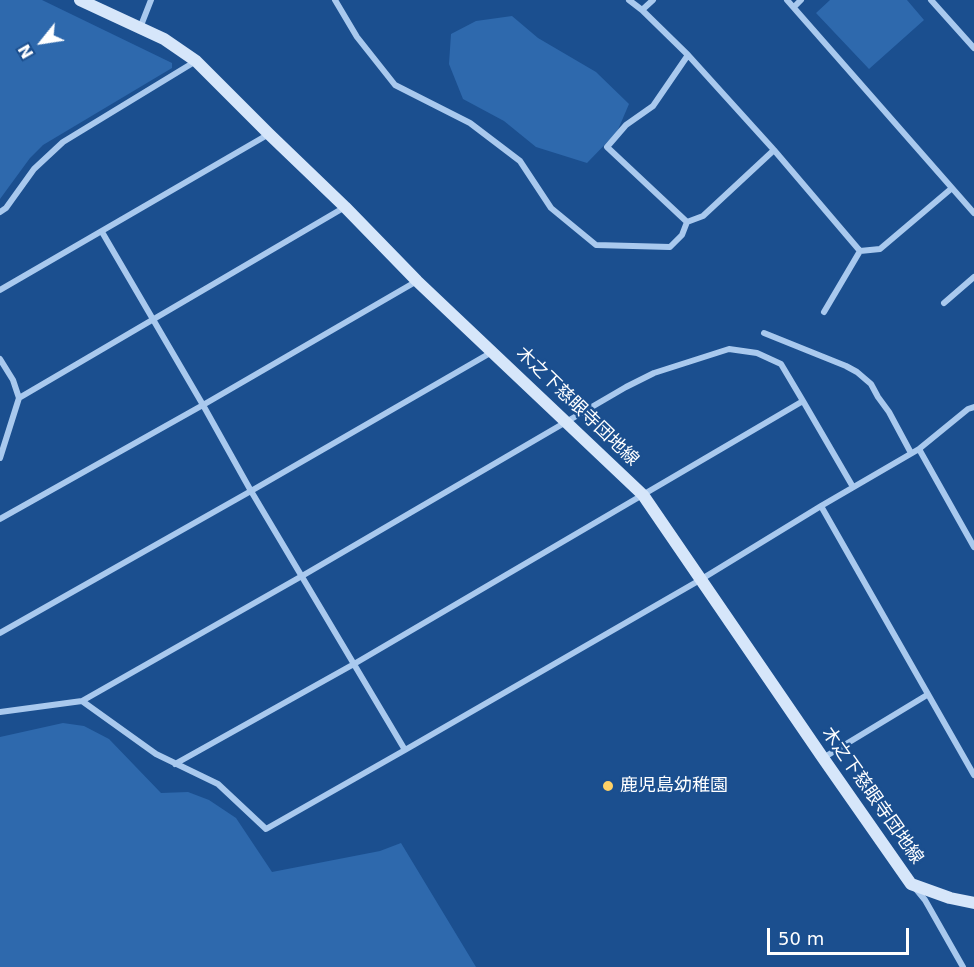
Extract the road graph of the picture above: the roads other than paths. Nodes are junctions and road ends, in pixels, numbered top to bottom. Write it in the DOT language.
graph roads {
  1 [pos="80,0"];
  2 [pos="151,0"];
  3 [pos="335,0"];
  4 [pos="629,0"];
  5 [pos="653,0"];
  6 [pos="787,0"];
  7 [pos="801,0"];
  8 [pos="931,0"];
  9 [pos="794,7"];
  10 [pos="642,10"];
  11 [pos="140,28"];
  12 [pos="974,48"];
  13 [pos="688,55"];
  14 [pos="196,61"];
  15 [pos="268,134"];
  16 [pos="774,150"];
  17 [pos="952,188"];
  18 [pos="345,207"];
  19 [pos="0,212"];
  20 [pos="974,213"];
  21 [pos="687,222"];
  22 [pos="102,232"];
  23 [pos="860,251"];
  24 [pos="974,277"];
  25 [pos="417,280"];
  26 [pos="0,290"];
  27 [pos="944,303"];
  28 [pos="825,312"];
  29 [pos="152,319"];
  30 [pos="764,333"];
  31 [pos="493,351"];
  32 [pos="0,359"];
  33 [pos="19,398"];
  34 [pos="803,400"];
  35 [pos="203,405"];
  36 [pos="972,409"];
  37 [pos="566,421"];
  38 [pos="919,449"];
  39 [pos="911,453"];
  40 [pos="0,458"];
  41 [pos="853,487"];
  42 [pos="251,491"];
  43 [pos="643,495"];
  44 [pos="821,506"];
  45 [pos="0,519"];
  46 [pos="974,547"];
  47 [pos="302,576"];
  48 [pos="700,580"];
  49 [pos="0,633"];
  50 [pos="354,664"];
  51 [pos="927,695"];
  52 [pos="82,701"];
  53 [pos="0,712"];
  54 [pos="405,750"];
  55 [pos="823,758"];
  56 [pos="175,764"];
  57 [pos="974,775"];
  58 [pos="911,884"];
  59 [pos="974,903"];
  60 [pos="963,967"];
  1 -- 11 [label="street, 木之下慈眼寺団地線"];
  2 -- 11 [label="street"];
  3 -- 21 [label="street"];
  4 -- 10 [label="street"];
  5 -- 10 [label="street"];
  6 -- 9 [label="street"];
  7 -- 9 [label="street"];
  8 -- 12 [label="street"];
  9 -- 17 [label="street"];
  10 -- 13 [label="street"];
  11 -- 14 [label="street, 木之下慈眼寺団地線"];
  13 -- 16 [label="street"];
  13 -- 21 [label="street"];
  14 -- 15 [label="street, 木之下慈眼寺団地線"];
  14 -- 19 [label="street"];
  15 -- 18 [label="street, 木之下慈眼寺団地線"];
  15 -- 22 [label="street"];
  16 -- 21 [label="street"];
  16 -- 23 [label="street"];
  17 -- 20 [label="street"];
  17 -- 23 [label="street"];
  18 -- 25 [label="street, 木之下慈眼寺団地線"];
  18 -- 29 [label="street"];
  22 -- 26 [label="street"];
  22 -- 29 [label="street"];
  23 -- 28 [label="street"];
  24 -- 27 [label="street"];
  25 -- 31 [label="street, 木之下慈眼寺団地線"];
  25 -- 35 [label="street"];
  29 -- 33 [label="street"];
  29 -- 35 [label="street"];
  30 -- 39 [label="street"];
  31 -- 37 [label="street, 木之下慈眼寺団地線"];
  31 -- 42 [label="street"];
  32 -- 33 [label="street"];
  33 -- 40 [label="street"];
  34 -- 37 [label="street"];
  34 -- 41 [label="street"];
  34 -- 43 [label="street"];
  35 -- 42 [label="street"];
  35 -- 45 [label="street"];
  36 -- 38 [label="street"];
  37 -- 43 [label="street, 木之下慈眼寺団地線"];
  37 -- 47 [label="street"];
  38 -- 39 [label="street"];
  38 -- 46 [label="street"];
  39 -- 41 [label="street"];
  41 -- 44 [label="street"];
  42 -- 47 [label="street"];
  42 -- 49 [label="street"];
  43 -- 48 [label="street, 木之下慈眼寺団地線"];
  43 -- 50 [label="street"];
  44 -- 48 [label="street"];
  44 -- 51 [label="street"];
  47 -- 50 [label="street"];
  47 -- 52 [label="street"];
  48 -- 54 [label="street"];
  48 -- 55 [label="street, 木之下慈眼寺団地線"];
  50 -- 54 [label="street"];
  50 -- 56 [label="street"];
  51 -- 55 [label="street"];
  51 -- 57 [label="street"];
  52 -- 53 [label="street"];
  52 -- 56 [label="street"];
  54 -- 56 [label="street"];
  55 -- 58 [label="street, 木之下慈眼寺団地線"];
  58 -- 59 [label="street, 木之下慈眼寺団地線"];
  58 -- 60 [label="street"];
}
